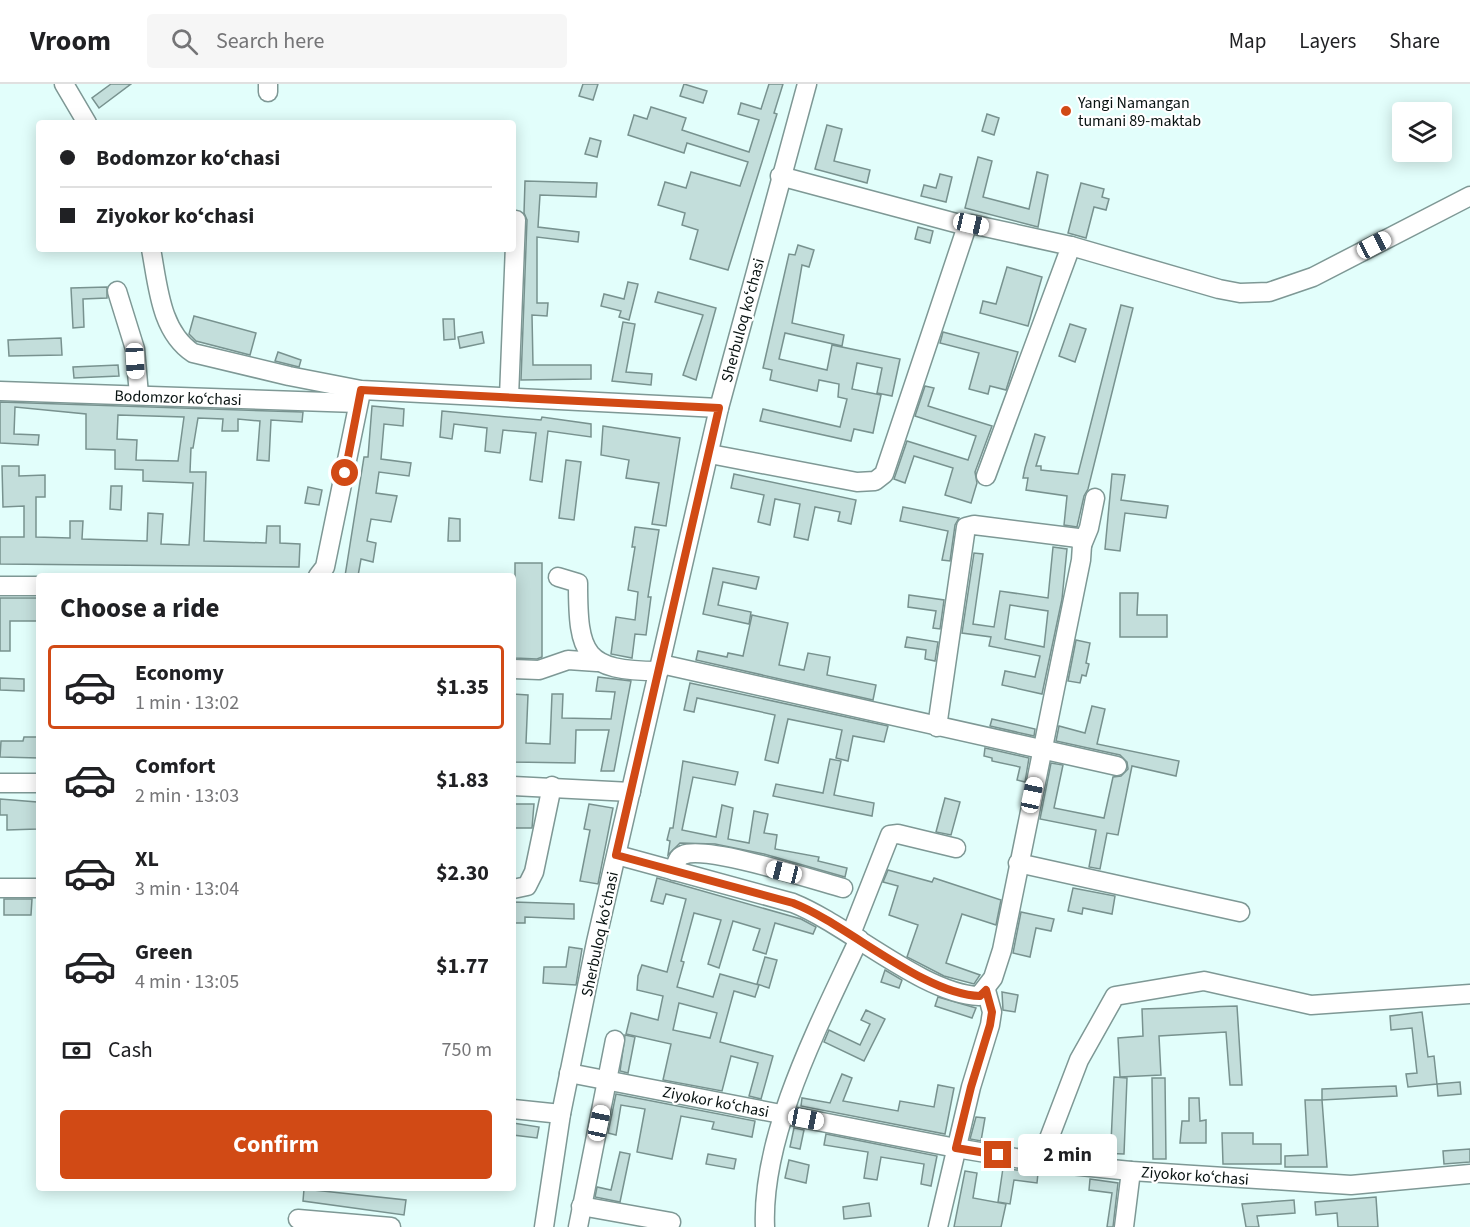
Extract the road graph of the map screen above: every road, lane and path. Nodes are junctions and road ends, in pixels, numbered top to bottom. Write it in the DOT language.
graph roads {
  1 [pos="64,84"];
  2 [pos="807,84"];
  3 [pos="85,120"];
  4 [pos="780,176"];
  5 [pos="1470,196"];
  6 [pos="967,226"];
  7 [pos="1071,246"];
  8 [pos="152,252"];
  9 [pos="515,252"];
  10 [pos="117,291"];
  11 [pos="0,391"];
  12 [pos="139,395"];
  13 [pos="359,396"];
  14 [pos="509,397"];
  15 [pos="719,408"];
  16 [pos="710,454"];
  17 [pos="987,476"];
  18 [pos="1095,498"];
  19 [pos="1082,545"];
  20 [pos="320,573"];
  21 [pos="558,577"];
  22 [pos="0,586"];
  23 [pos="36,586"];
  24 [pos="597,662"];
  25 [pos="660,667"];
  26 [pos="516,669"];
  27 [pos="937,727"];
  28 [pos="1041,750"];
  29 [pos="1117,766"];
  30 [pos="0,783"];
  31 [pos="36,783"];
  32 [pos="516,786"];
  33 [pos="552,786"];
  34 [pos="631,792"];
  35 [pos="956,848"];
  36 [pos="616,855"];
  37 [pos="1018,862"];
  38 [pos="674,871"];
  39 [pos="0,888"];
  40 [pos="36,888"];
  41 [pos="516,888"];
  42 [pos="843,888"];
  43 [pos="1240,912"];
  44 [pos="855,937"];
  45 [pos="986,990"];
  46 [pos="1470,994"];
  47 [pos="615,1040"];
  48 [pos="569,1073"];
  49 [pos="608,1081"];
  50 [pos="516,1109"];
  51 [pos="561,1114"];
  52 [pos="784,1114"];
  53 [pos="956,1148"];
  54 [pos="1040,1162"];
  55 [pos="1131,1171"];
  56 [pos="1470,1174"];
  57 [pos="581,1206"];
  58 [pos="298,1219"];
  59 [pos="671,1222"];
  60 [pos="391,1227"];
  61 [pos="544,1227"];
  62 [pos="578,1227"];
  63 [pos="765,1227"];
  64 [pos="938,1227"];
  65 [pos="1124,1227"];
  1 -- 3 [label="street"];
  2 -- 4 [label="street, Sherbuloq koʻchasi"];
  4 -- 6 [label="street"];
  4 -- 15 [label="street, Sherbuloq koʻchasi"];
  5 -- 7 [label="street"];
  6 -- 7 [label="street"];
  6 -- 16 [label="street"];
  7 -- 17 [label="street"];
  8 -- 13 [label="street, Bodomzor koʻchasi"];
  9 -- 14 [label="street"];
  10 -- 12 [label="street"];
  11 -- 12 [label="street, Bodomzor koʻchasi"];
  12 -- 13 [label="street, Bodomzor koʻchasi"];
  13 -- 14 [label="street"];
  13 -- 20 [label="street"];
  14 -- 15 [label="street"];
  15 -- 16 [label="street, Sherbuloq koʻchasi"];
  16 -- 25 [label="street, Sherbuloq koʻchasi"];
  18 -- 19 [label="street"];
  19 -- 27 [label="street"];
  19 -- 28 [label="street"];
  21 -- 24 [label="street"];
  22 -- 23 [label="street"];
  24 -- 25 [label="street"];
  24 -- 26 [label="street"];
  25 -- 27 [label="street"];
  25 -- 34 [label="street, Sherbuloq koʻchasi"];
  27 -- 28 [label="street"];
  28 -- 29 [label="street"];
  28 -- 37 [label="street"];
  30 -- 31 [label="street"];
  32 -- 33 [label="street"];
  33 -- 34 [label="street"];
  33 -- 41 [label="street"];
  34 -- 36 [label="street, Sherbuloq koʻchasi"];
  35 -- 44 [label="street"];
  36 -- 38 [label="street"];
  36 -- 48 [label="street, Sherbuloq koʻchasi"];
  37 -- 43 [label="street"];
  37 -- 45 [label="street"];
  38 -- 42 [label="street"];
  38 -- 44 [label="street"];
  39 -- 40 [label="street"];
  44 -- 45 [label="street"];
  44 -- 52 [label="street"];
  45 -- 53 [label="street"];
  46 -- 54 [label="street"];
  47 -- 49 [label="street"];
  48 -- 49 [label="street, Ziyokor koʻchasi"];
  48 -- 51 [label="street, Sherbuloq koʻchasi"];
  49 -- 52 [label="street, Ziyokor koʻchasi"];
  49 -- 57 [label="street"];
  50 -- 51 [label="street"];
  51 -- 61 [label="street, Sherbuloq koʻchasi"];
  52 -- 53 [label="street, Ziyokor koʻchasi"];
  52 -- 63 [label="street"];
  53 -- 54 [label="street, Ziyokor koʻchasi"];
  53 -- 64 [label="street"];
  54 -- 55 [label="street, Ziyokor koʻchasi"];
  55 -- 56 [label="street, Ziyokor koʻchasi"];
  55 -- 65 [label="street"];
  57 -- 59 [label="street"];
  57 -- 62 [label="street"];
  58 -- 60 [label="street"];
}
